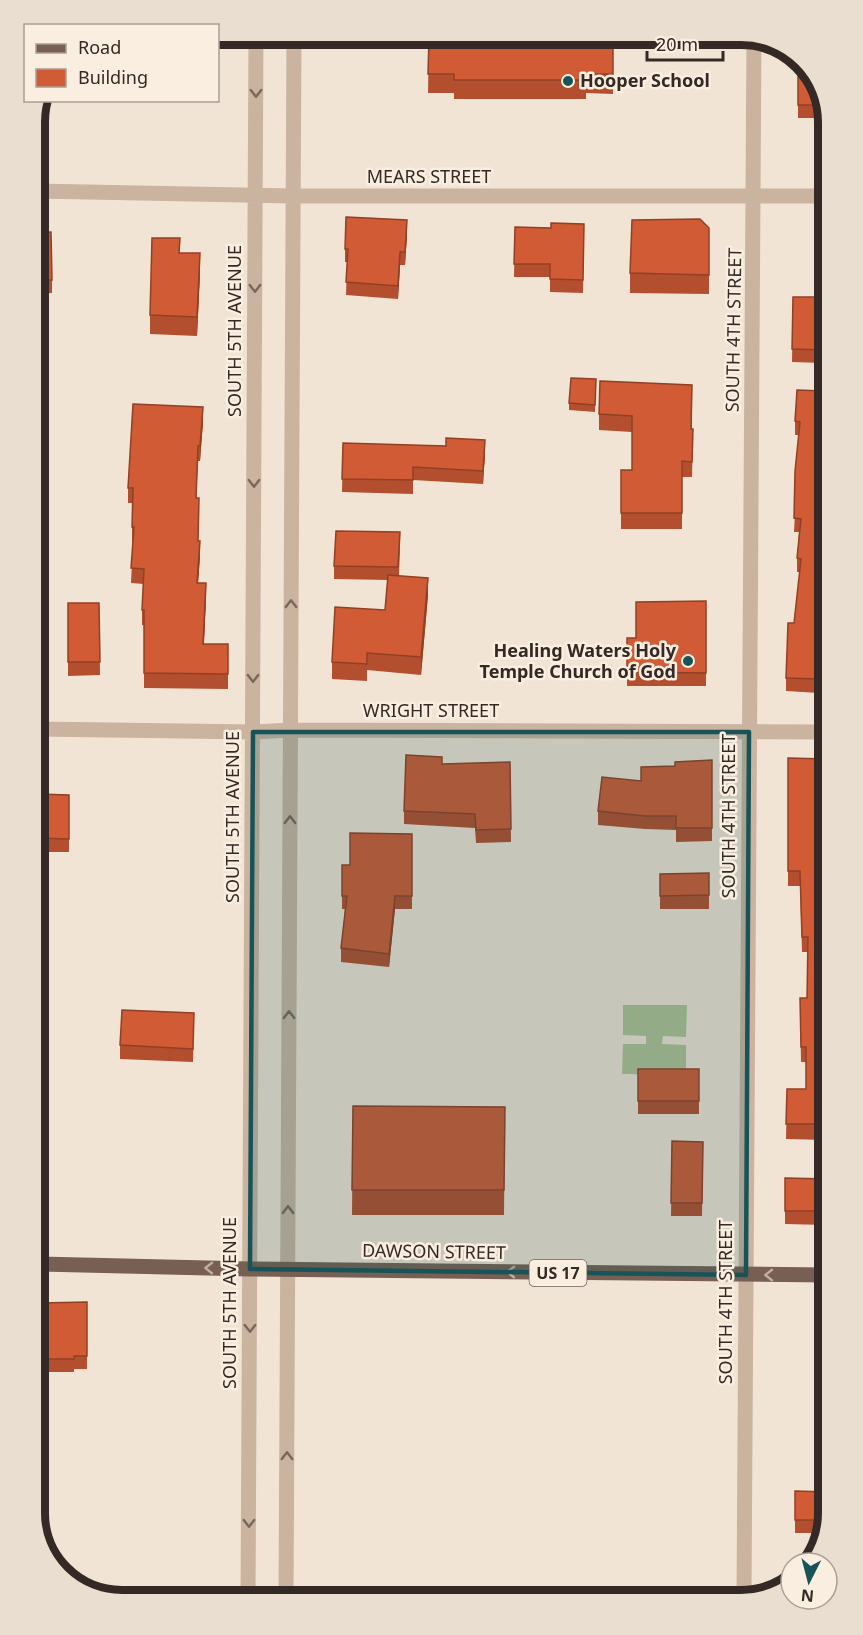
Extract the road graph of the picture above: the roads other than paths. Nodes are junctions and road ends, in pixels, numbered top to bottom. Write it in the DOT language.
graph roads {
  1 [pos="256,45"];
  2 [pos="294,45"];
  3 [pos="754,46"];
  4 [pos="45,191"];
  5 [pos="255,195"];
  6 [pos="754,195"];
  7 [pos="293,196"];
  8 [pos="818,196"];
  9 [pos="45,729"];
  10 [pos="291,730"];
  11 [pos="253,732"];
  12 [pos="749,732"];
  13 [pos="818,732"];
  14 [pos="45,1264"];
  15 [pos="250,1269"];
  16 [pos="288,1269"];
  17 [pos="746,1275"];
  18 [pos="818,1275"];
  19 [pos="248,1590"];
  20 [pos="286,1590"];
  21 [pos="744,1590"];
  1 -- 5 [label="street, SOUTH 5TH AVENUE, one-way"];
  2 -- 7 [label="street"];
  3 -- 6 [label="street, SOUTH 4TH STREET"];
  4 -- 5 [label="street, MEARS STREET"];
  5 -- 7 [label="street, MEARS STREET"];
  5 -- 11 [label="street, SOUTH 5TH AVENUE, one-way"];
  6 -- 7 [label="street, MEARS STREET"];
  6 -- 8 [label="street, MEARS STREET"];
  6 -- 12 [label="street, SOUTH 4TH STREET"];
  10 -- 7 [label="street, one-way"];
  9 -- 11 [label="street, WRIGHT STREET"];
  10 -- 11 [label="street, WRIGHT STREET"];
  10 -- 12 [label="street, WRIGHT STREET"];
  16 -- 10 [label="street, one-way"];
  11 -- 15 [label="street, SOUTH 5TH AVENUE"];
  12 -- 13 [label="street, WRIGHT STREET"];
  12 -- 17 [label="street, SOUTH 4TH STREET"];
  15 -- 14 [label="main road, DAWSON STREET / US 17, one-way"];
  15 -- 16 [label="main road, DAWSON STREET / US 17"];
  15 -- 19 [label="street, SOUTH 5TH AVENUE, one-way"];
  17 -- 16 [label="main road, DAWSON STREET / US 17, one-way"];
  20 -- 16 [label="street, one-way"];
  18 -- 17 [label="main road, DAWSON STREET / US 17, one-way"];
  17 -- 21 [label="street, SOUTH 4TH STREET"];
}
